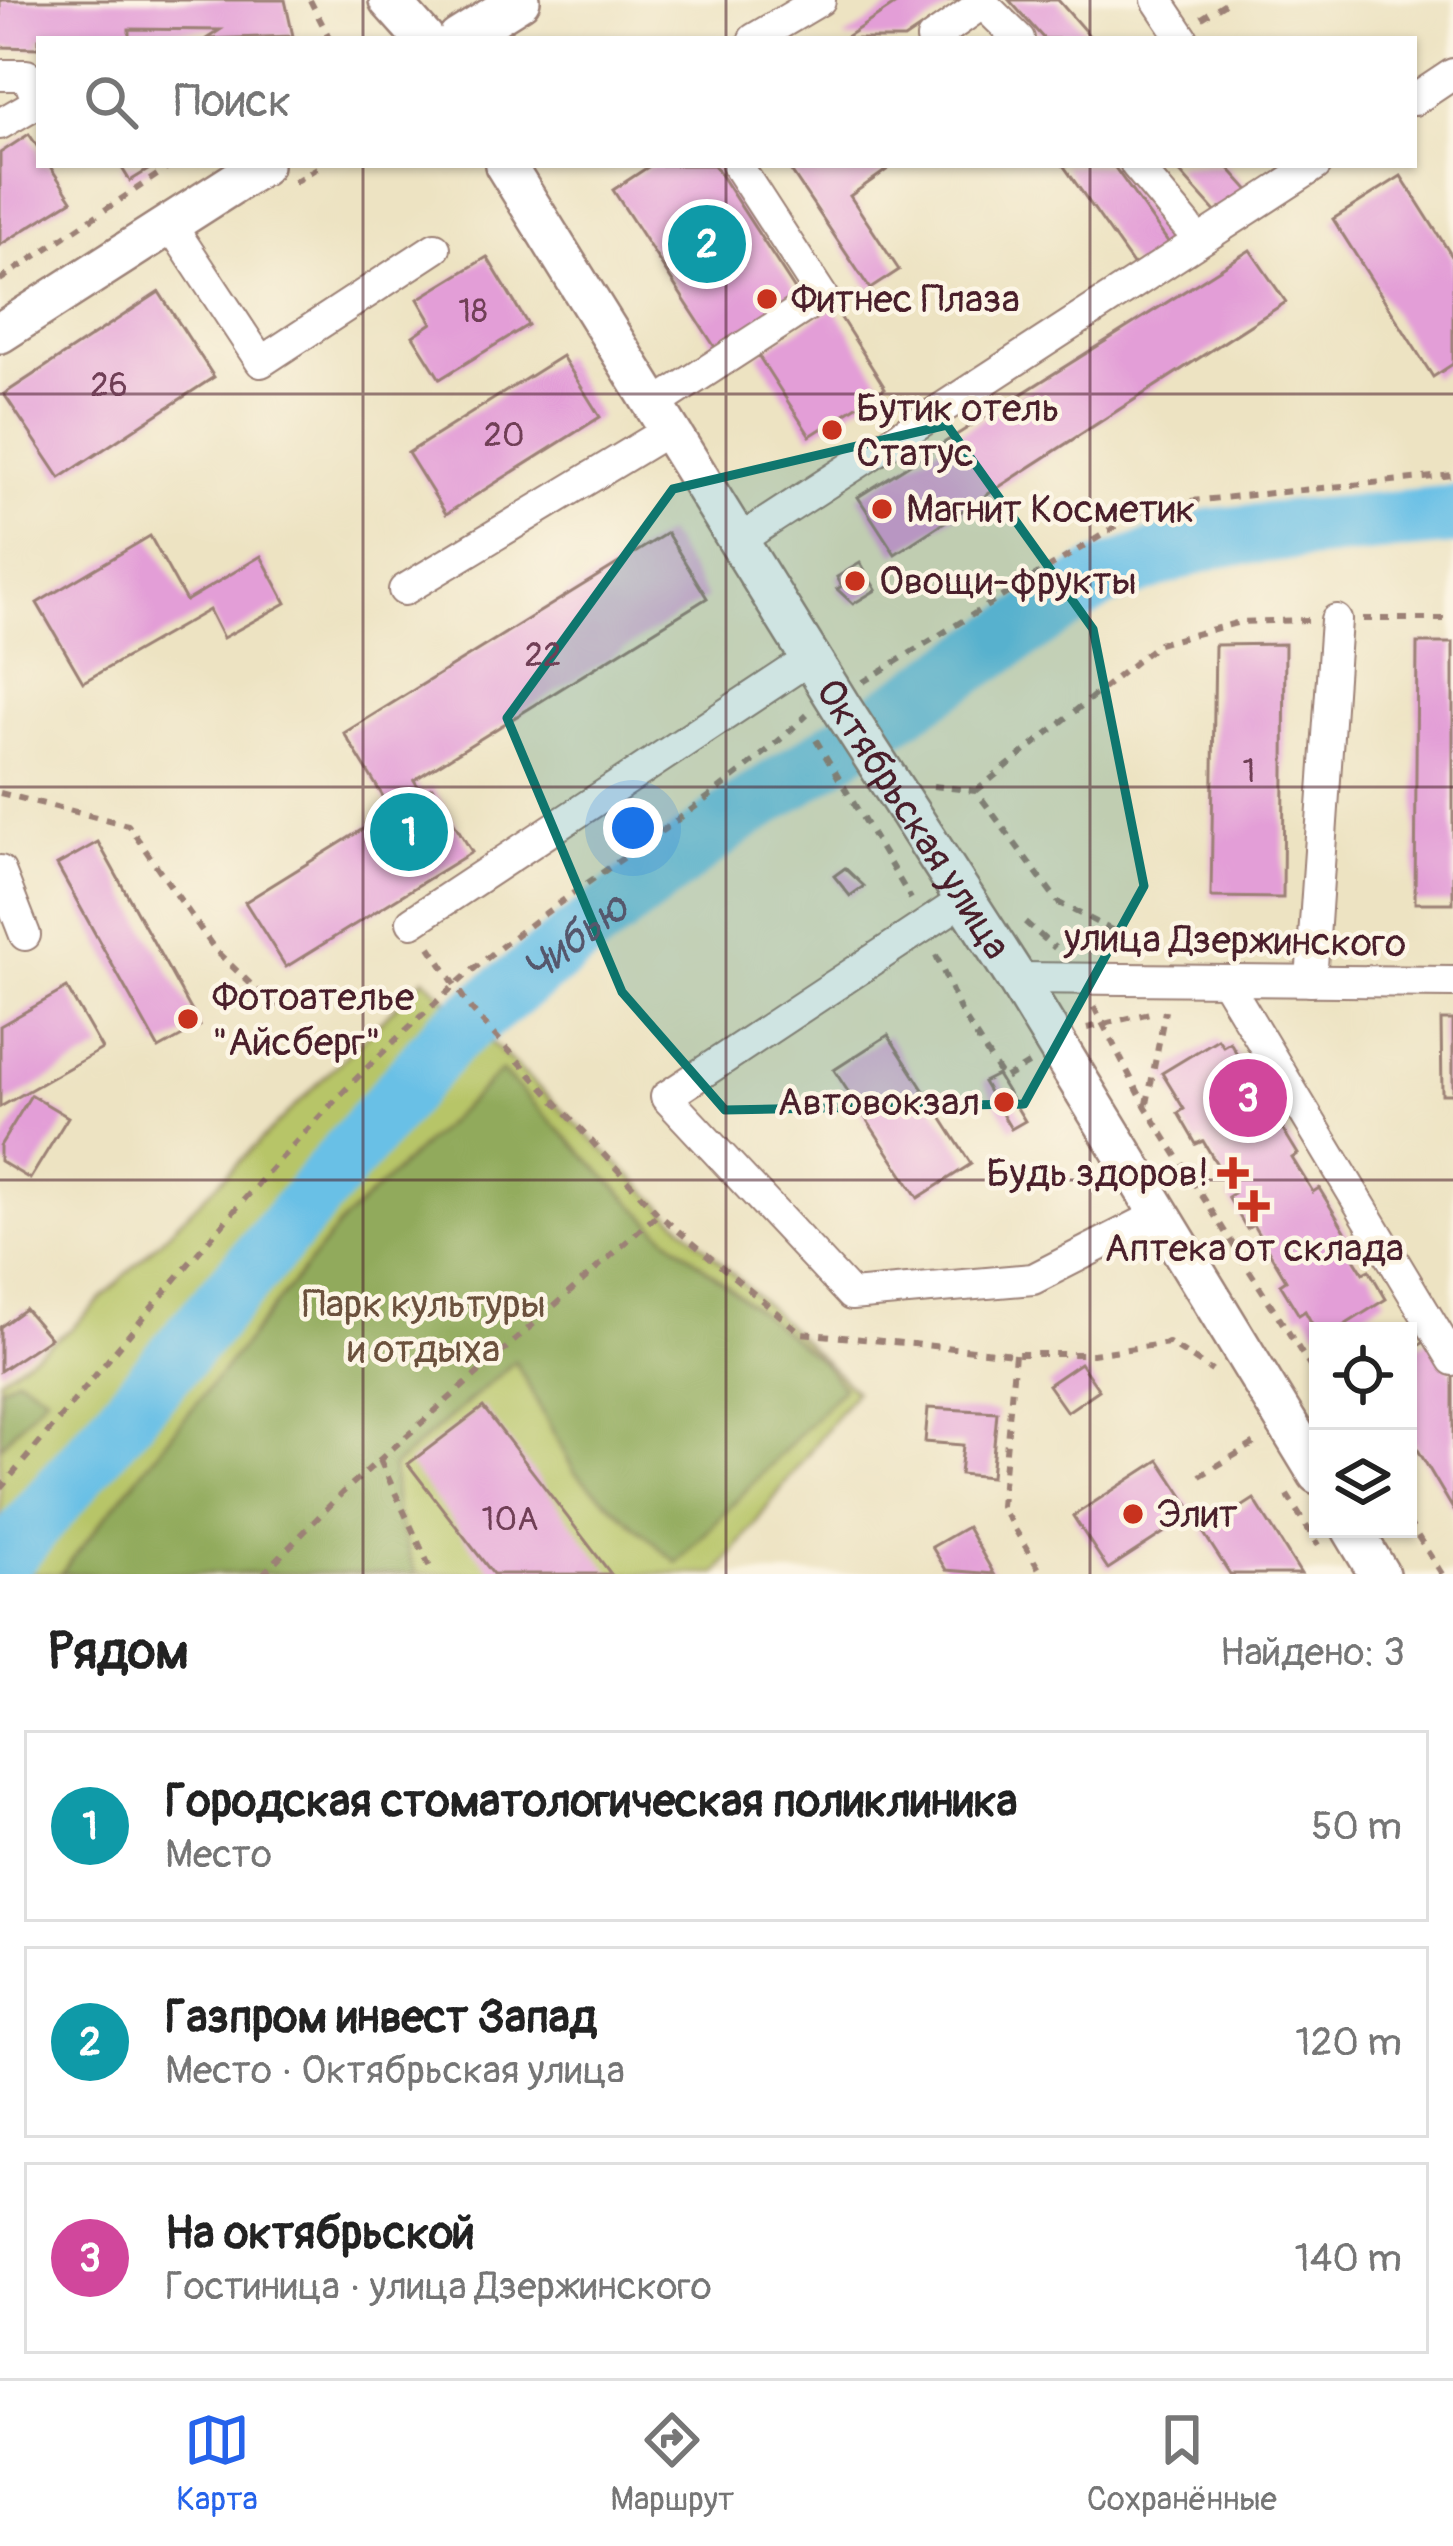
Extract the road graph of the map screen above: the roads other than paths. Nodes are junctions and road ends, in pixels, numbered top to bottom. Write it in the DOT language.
graph roads {
  1 [pos="389,0"];
  2 [pos="820,0"];
  3 [pos="979,0"];
  4 [pos="1157,0"];
  5 [pos="504,4"];
  6 [pos="421,36"];
  7 [pos="462,36"];
  8 [pos="759,36"];
  9 [pos="936,36"];
  10 [pos="1016,36"];
  11 [pos="1181,36"];
  12 [pos="1453,74"];
  13 [pos="0,75"];
  14 [pos="36,97"];
  15 [pos="1417,98"];
  16 [pos="36,103"];
  17 [pos="0,124"];
  18 [pos="257,168"];
  19 [pos="508,168"];
  20 [pos="739,168"];
  21 [pos="1138,168"];
  22 [pos="1305,168"];
  23 [pos="1273,177"];
  24 [pos="170,224"];
  25 [pos="1186,226"];
  26 [pos="435,248"];
  27 [pos="0,333"];
  28 [pos="662,417"];
  29 [pos="738,541"];
  30 [pos="404,590"];
  31 [pos="1336,620"];
  32 [pos="811,658"];
  33 [pos="0,871"];
  34 [pos="965,899"];
  35 [pos="412,922"];
  36 [pos="25,935"];
  37 [pos="1016,978"];
  38 [pos="1225,980"];
  39 [pos="1311,980"];
  40 [pos="1453,982"];
  41 [pos="1158,1215"];
  42 [pos="1453,1360"];
  43 [pos="1309,1459"];
  44 [pos="1357,1538"];
  45 [pos="1379,1574"];
  1 -- 6 [label="main road"];
  2 -- 8 [label="street"];
  3 -- 9 [label="street"];
  3 -- 10 [label="street"];
  4 -- 11 [label="street"];
  5 -- 7 [label="main road"];
  12 -- 15 [label="street"];
  13 -- 14 [label="street"];
  16 -- 17 [label="street"];
  18 -- 24 [label="main road"];
  19 -- 28 [label="main road, Октябрьская улица"];
  20 -- 28 [label="street"];
  21 -- 25 [label="street"];
  22 -- 23 [label="street"];
  23 -- 29 [label="street"];
  24 -- 26 [label="street"];
  24 -- 27 [label="main road"];
  28 -- 29 [label="main road, Октябрьская улица"];
  28 -- 30 [label="street"];
  29 -- 32 [label="main road, Октябрьская улица"];
  31 -- 39 [label="street"];
  32 -- 34 [label="main road, Октябрьская улица"];
  32 -- 35 [label="street"];
  33 -- 36 [label="street"];
  34 -- 37 [label="main road, Октябрьская улица"];
  34 -- 41 [label="street"];
  37 -- 38 [label="street, улица Дзержинского"];
  37 -- 41 [label="main road, Октябрьская улица"];
  38 -- 39 [label="street, улица Дзержинского"];
  38 -- 42 [label="street"];
  39 -- 40 [label="street, улица Дзержинского"];
  41 -- 43 [label="main road, Октябрьская улица"];
  44 -- 45 [label="main road"];
}
